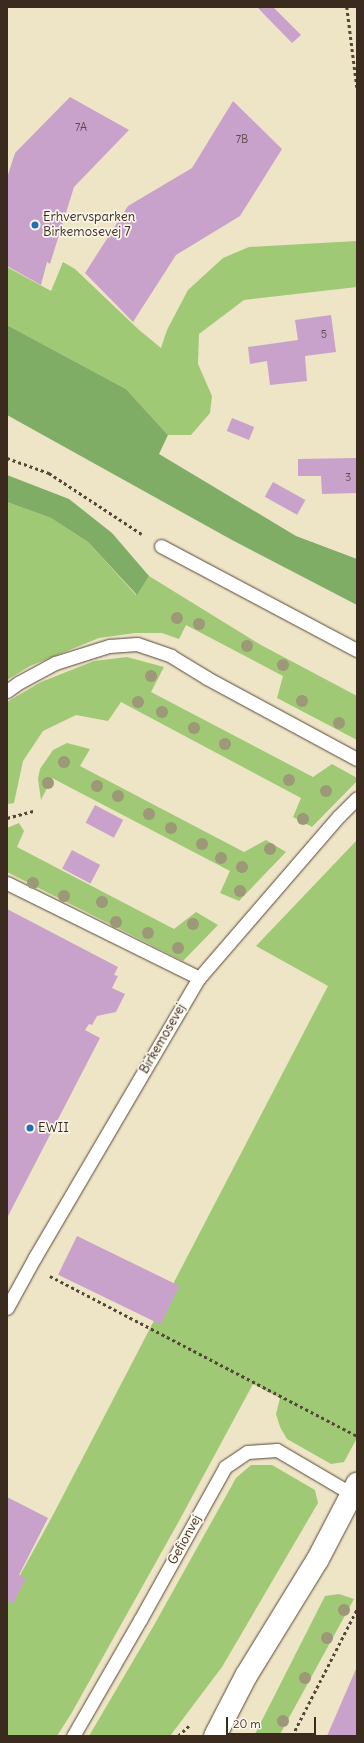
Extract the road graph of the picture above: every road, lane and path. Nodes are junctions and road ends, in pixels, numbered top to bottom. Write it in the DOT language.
graph roads {
  1 [pos="347,7"];
  2 [pos="357,87"];
  3 [pos="7,458"];
  4 [pos="161,546"];
  5 [pos="357,650"];
  6 [pos="7,691"];
  7 [pos="357,759"];
  8 [pos="357,798"];
  9 [pos="32,810"];
  10 [pos="7,818"];
  11 [pos="7,883"];
  12 [pos="199,978"];
  13 [pos="30,1266"];
  14 [pos="7,1308"];
  15 [pos="357,1436"];
  16 [pos="354,1489"];
  17 [pos="357,1609"];
  18 [pos="73,1736"];
  19 [pos="215,1736"];
  20 [pos="292,1736"];
  1 -- 2 [label="path"];
  3 -- 4 [label="path"];
  4 -- 5 [label="lane"];
  6 -- 7 [label="lane"];
  8 -- 12 [label="lane, Birkemosevej"];
  9 -- 10 [label="path"];
  11 -- 12 [label="lane"];
  12 -- 13 [label="lane, Birkemosevej"];
  13 -- 14 [label="lane, Birkemosevej"];
  13 -- 15 [label="path"];
  16 -- 18 [label="lane, Gefionvej"];
  16 -- 19 [label="street, Gefionvej"];
  17 -- 20 [label="path"];
}
